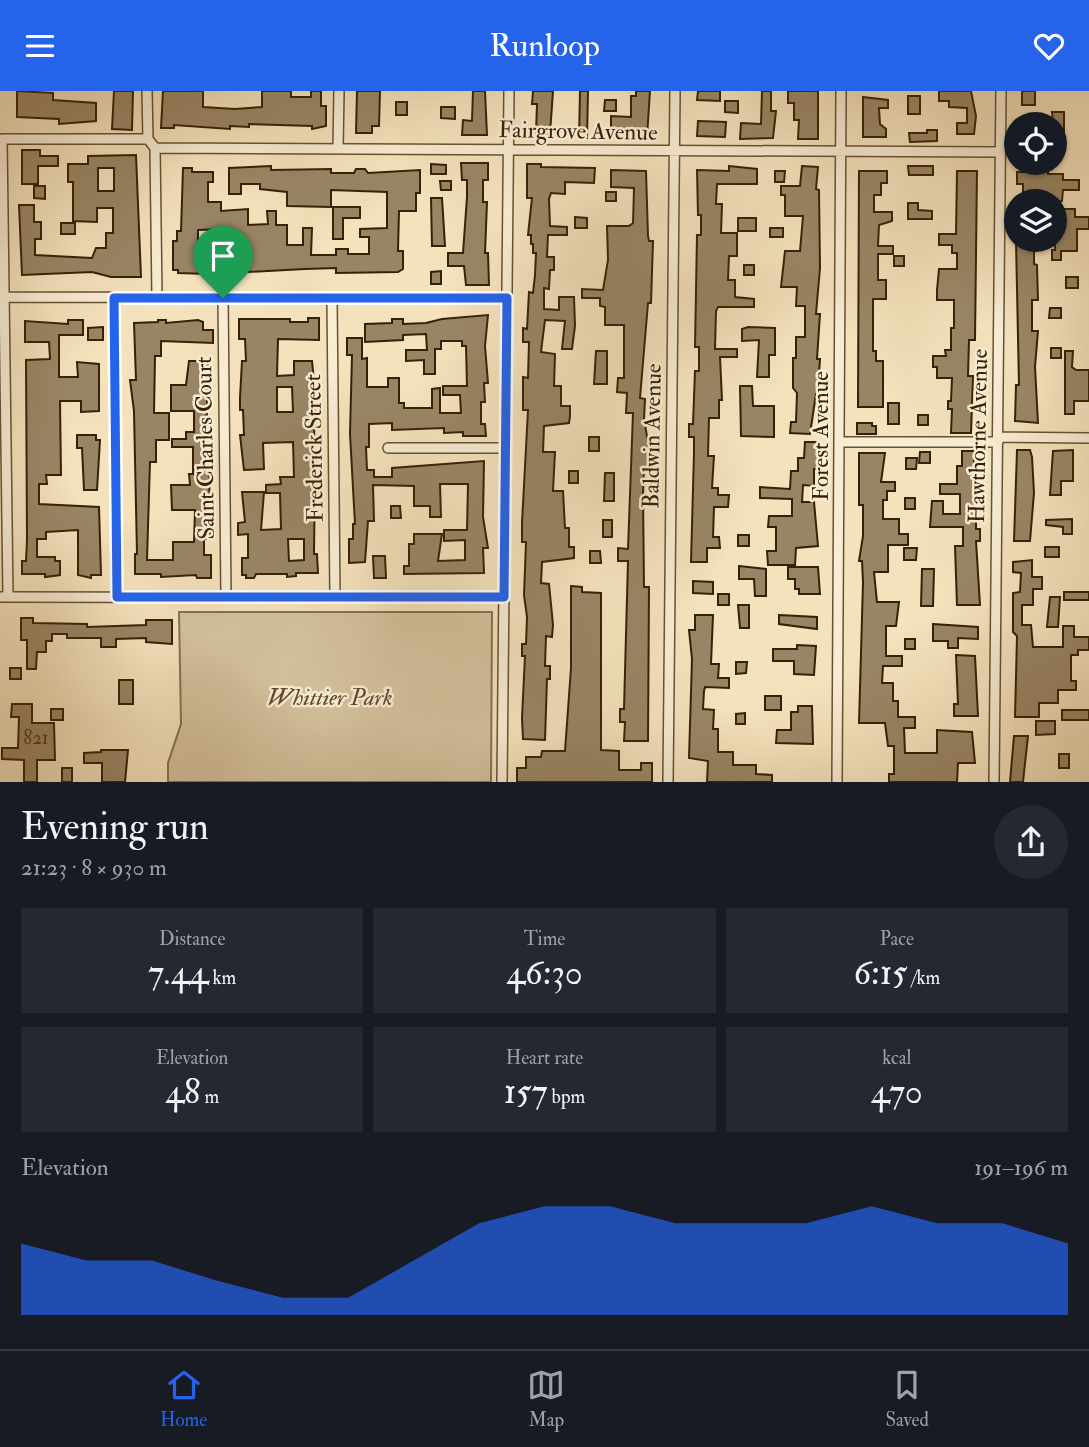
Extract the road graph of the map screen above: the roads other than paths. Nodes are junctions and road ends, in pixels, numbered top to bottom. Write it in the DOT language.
graph roads {
  1 [pos="147,91"];
  2 [pos="339,91"];
  3 [pos="509,91"];
  4 [pos="675,91"];
  5 [pos="841,91"];
  6 [pos="1001,91"];
  7 [pos="2,139"];
  8 [pos="148,139"];
  9 [pos="155,148"];
  10 [pos="338,148"];
  11 [pos="508,150"];
  12 [pos="675,151"];
  13 [pos="841,152"];
  14 [pos="1000,152"];
  15 [pos="3,297"];
  16 [pos="114,298"];
  17 [pos="157,298"];
  18 [pos="223,298"];
  19 [pos="507,298"];
  20 [pos="332,299"];
  21 [pos="1089,438"];
  22 [pos="998,439"];
  23 [pos="839,442"];
  24 [pos="388,448"];
  25 [pos="506,448"];
  26 [pos="4,597"];
  27 [pos="117,597"];
  28 [pos="226,597"];
  29 [pos="335,597"];
  30 [pos="504,597"];
  31 [pos="502,782"];
  32 [pos="668,782"];
  33 [pos="837,782"];
  34 [pos="994,782"];
  1 -- 8 [label="street"];
  2 -- 10 [label="street"];
  3 -- 11 [label="street"];
  4 -- 12 [label="street, Baldwin Avenue"];
  5 -- 13 [label="street, Forest Avenue"];
  6 -- 14 [label="street, Hawthorne Avenue"];
  7 -- 8 [label="street"];
  7 -- 15 [label="street"];
  8 -- 9 [label="street"];
  9 -- 10 [label="street, Fairgrove Avenue"];
  9 -- 17 [label="street"];
  10 -- 11 [label="street, Fairgrove Avenue"];
  11 -- 12 [label="street, Fairgrove Avenue"];
  11 -- 19 [label="street"];
  12 -- 13 [label="street, Fairgrove Avenue"];
  12 -- 32 [label="street, Baldwin Avenue"];
  13 -- 14 [label="street, Fairgrove Avenue"];
  13 -- 23 [label="street, Forest Avenue"];
  14 -- 22 [label="street, Hawthorne Avenue"];
  15 -- 16 [label="street"];
  15 -- 26 [label="street"];
  16 -- 17 [label="street"];
  16 -- 27 [label="street"];
  17 -- 18 [label="street"];
  18 -- 20 [label="street"];
  18 -- 28 [label="street, Saint Charles Court"];
  19 -- 20 [label="street"];
  19 -- 25 [label="street"];
  20 -- 29 [label="street, Frederick Street"];
  21 -- 22 [label="street"];
  22 -- 23 [label="street"];
  22 -- 34 [label="street, Hawthorne Avenue"];
  23 -- 33 [label="street, Forest Avenue"];
  24 -- 25 [label="street"];
  25 -- 30 [label="street"];
  26 -- 27 [label="street"];
  27 -- 28 [label="street"];
  28 -- 29 [label="street"];
  29 -- 30 [label="street"];
  30 -- 31 [label="street"];
}
